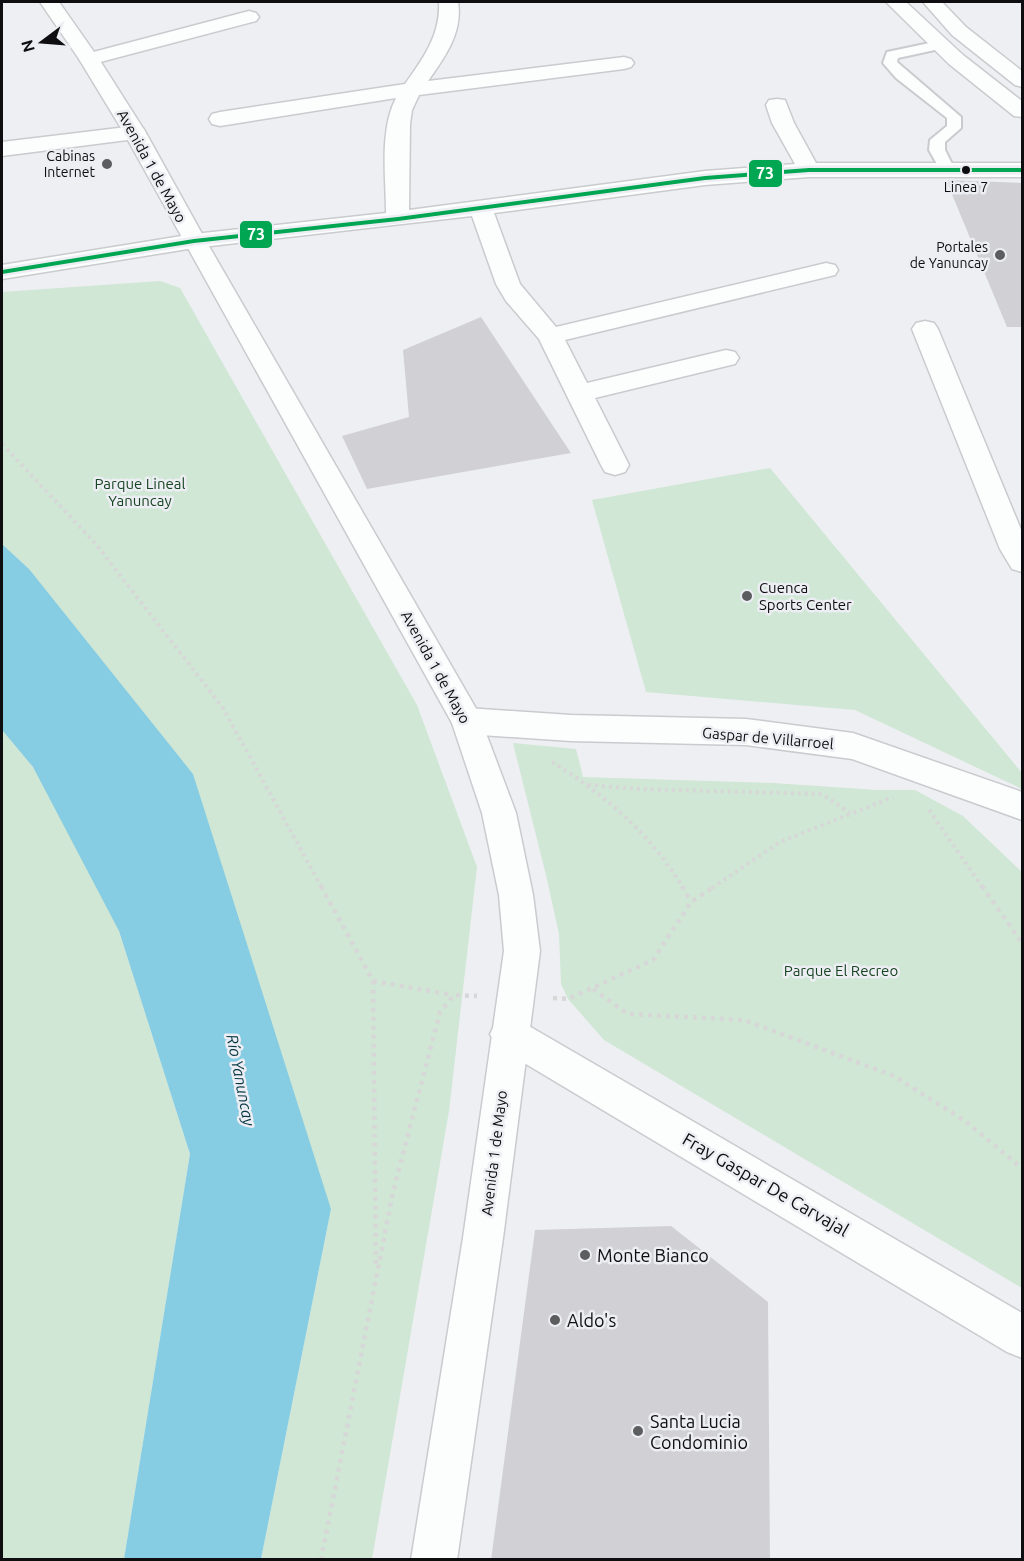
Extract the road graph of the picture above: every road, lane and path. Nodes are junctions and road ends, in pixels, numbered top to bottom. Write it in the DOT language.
graph roads {
  1 [pos="49,2"];
  2 [pos="449,2"];
  3 [pos="896,2"];
  4 [pos="932,2"];
  5 [pos="249,17"];
  6 [pos="939,45"];
  7 [pos="89,59"];
  8 [pos="624,63"];
  9 [pos="1023,81"];
  10 [pos="413,89"];
  11 [pos="777,105"];
  12 [pos="1023,111"];
  13 [pos="220,119"];
  14 [pos="135,133"];
  15 [pos="2,149"];
  16 [pos="809,170"];
  17 [pos="947,170"];
  18 [pos="1023,170"];
  19 [pos="480,207"];
  20 [pos="398,219"];
  21 [pos="194,241"];
  22 [pos="826,270"];
  23 [pos="2,272"];
  24 [pos="926,329"];
  25 [pos="550,336"];
  26 [pos="726,358"];
  27 [pos="580,393"];
  28 [pos="2,444"];
  29 [pos="615,465"];
  30 [pos="1023,561"];
  31 [pos="467,721"];
  32 [pos="545,759"];
  33 [pos="926,782"];
  34 [pos="587,785"];
  35 [pos="1023,806"];
  36 [pos="850,813"];
  37 [pos="691,902"];
  38 [pos="1023,943"];
  39 [pos="373,981"];
  40 [pos="593,989"];
  41 [pos="454,995"];
  42 [pos="568,999"];
  43 [pos="512,1015"];
  44 [pos="1023,1168"];
  45 [pos="376,1278"];
  46 [pos="1023,1337"];
  47 [pos="321,1560"];
  48 [pos="434,1560"];
  1 -- 7 [label="street, Avenida 1 de Mayo"];
  2 -- 10 [label="street"];
  3 -- 6 [label="street"];
  4 -- 9 [label="street"];
  5 -- 7 [label="street"];
  6 -- 12 [label="street"];
  6 -- 17 [label="lane"];
  7 -- 14 [label="street, Avenida 1 de Mayo"];
  8 -- 10 [label="street"];
  10 -- 13 [label="street"];
  10 -- 20 [label="street"];
  11 -- 16 [label="street"];
  14 -- 15 [label="street"];
  14 -- 21 [label="street, Avenida 1 de Mayo"];
  16 -- 17 [label="street"];
  16 -- 19 [label="street"];
  17 -- 18 [label="street"];
  19 -- 20 [label="street"];
  19 -- 25 [label="street"];
  20 -- 21 [label="street"];
  21 -- 23 [label="street"];
  21 -- 31 [label="street, Avenida 1 de Mayo"];
  22 -- 25 [label="street"];
  24 -- 30 [label="street"];
  25 -- 27 [label="street"];
  26 -- 27 [label="street"];
  27 -- 29 [label="street"];
  28 -- 39 [label="path"];
  31 -- 33 [label="street, Gaspar de Villarroel"];
  31 -- 43 [label="street, Avenida 1 de Mayo"];
  32 -- 34 [label="path"];
  33 -- 35 [label="street, Gaspar de Villarroel"];
  33 -- 36 [label="path"];
  33 -- 38 [label="path"];
  34 -- 36 [label="path"];
  34 -- 37 [label="path"];
  36 -- 37 [label="path"];
  37 -- 40 [label="path"];
  39 -- 41 [label="path"];
  39 -- 45 [label="path"];
  40 -- 42 [label="path"];
  40 -- 44 [label="path"];
  41 -- 43 [label="path"];
  41 -- 45 [label="path"];
  43 -- 46 [label="street, Fray Gaspar De Carvajal"];
  43 -- 48 [label="street, Avenida 1 de Mayo"];
  45 -- 47 [label="path"];
}
